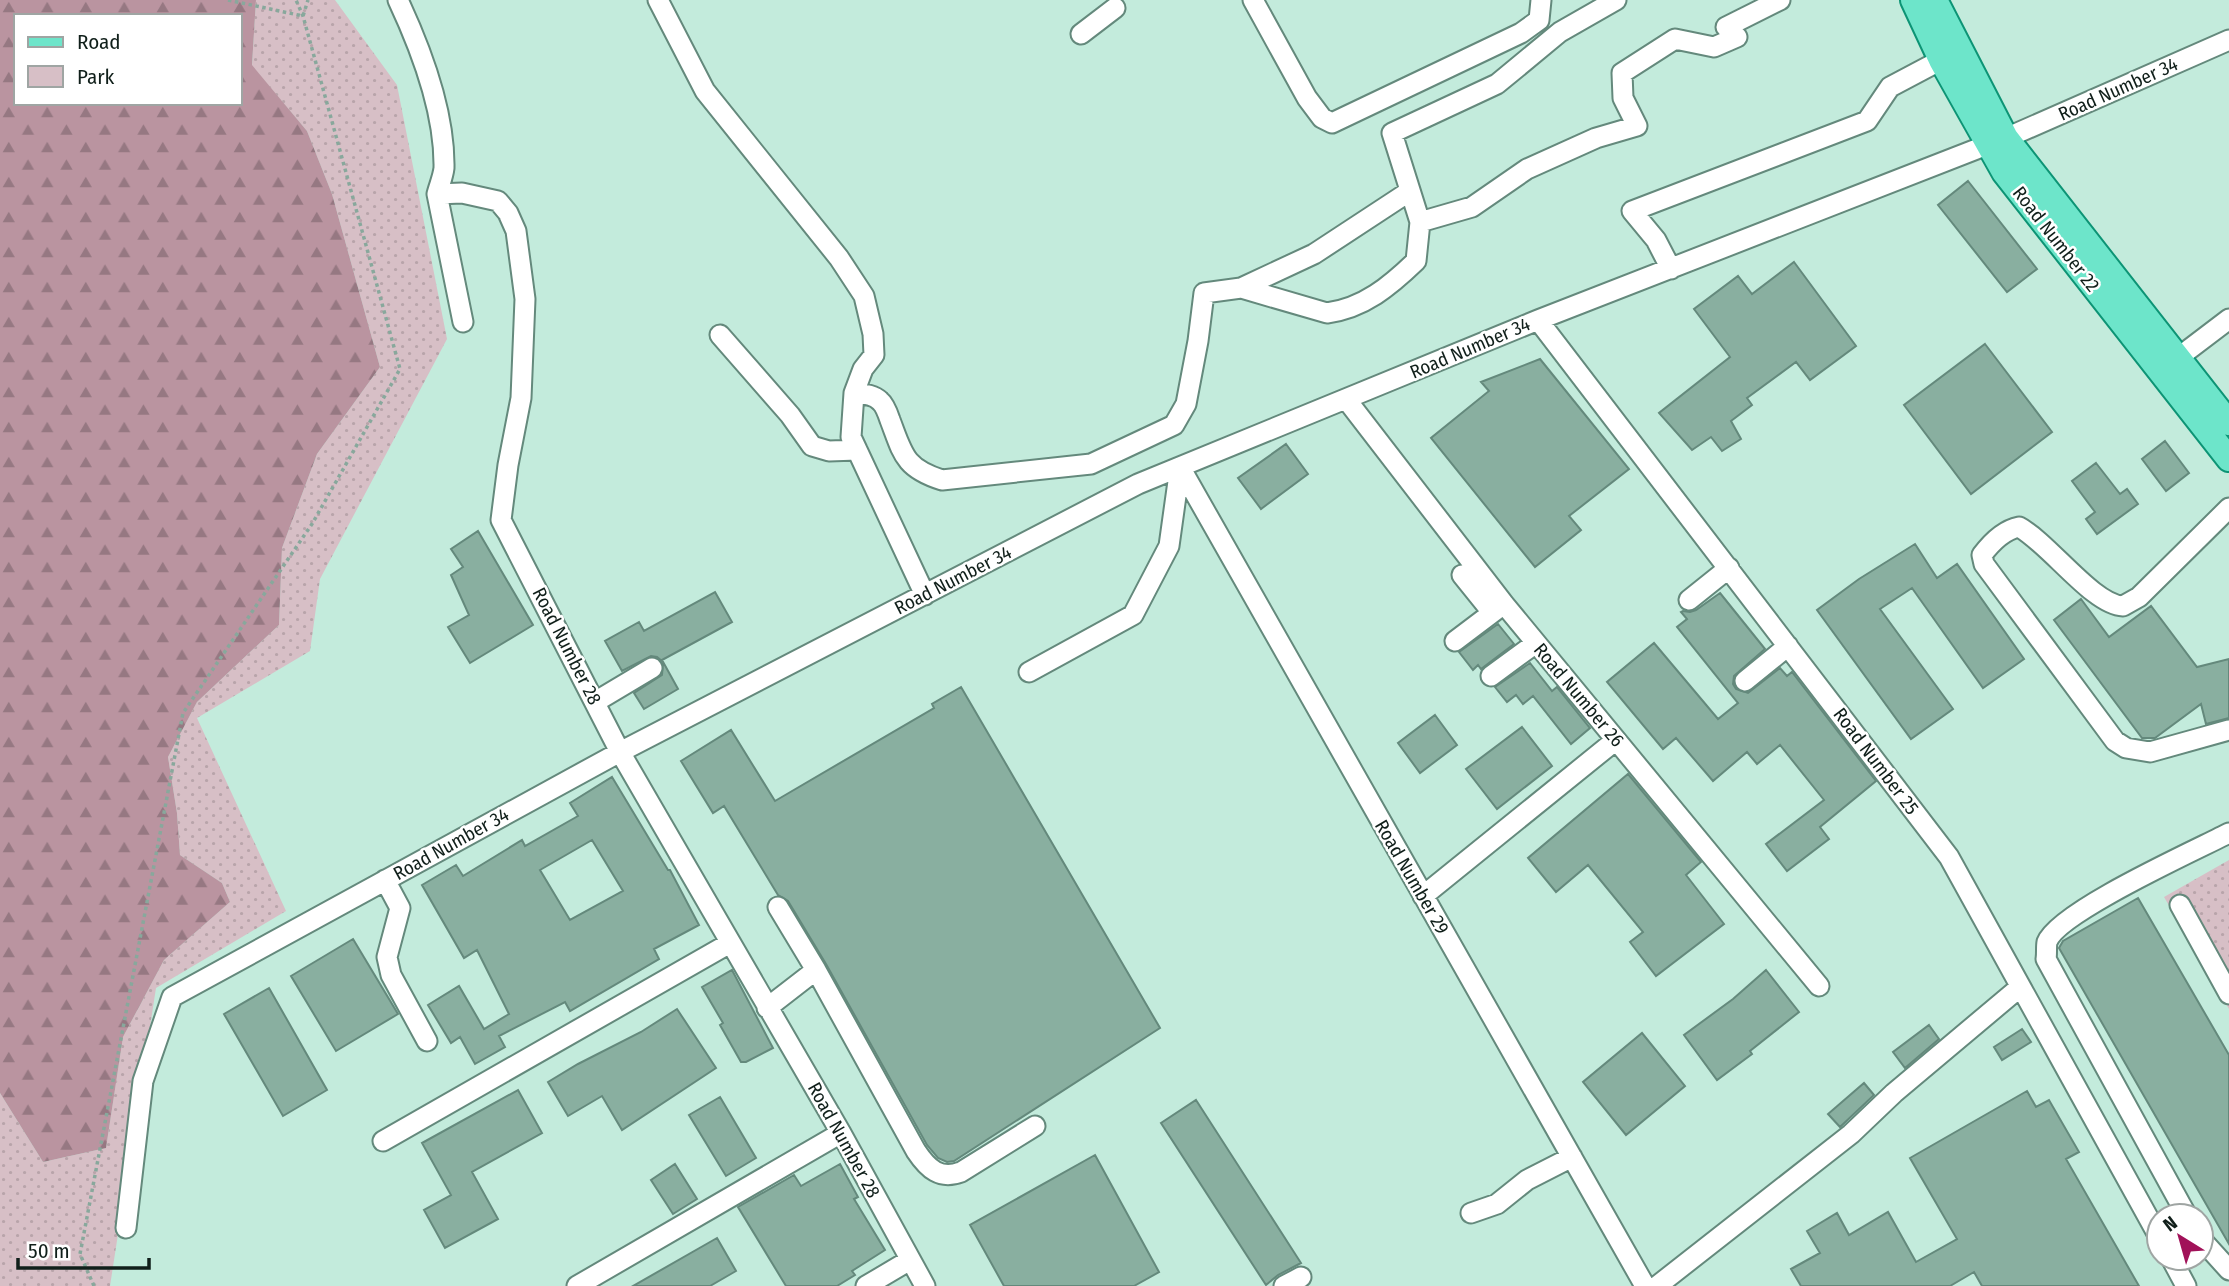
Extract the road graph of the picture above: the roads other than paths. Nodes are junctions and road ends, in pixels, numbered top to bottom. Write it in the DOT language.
graph roads {
  1 [pos="398,0"];
  2 [pos="658,0"];
  3 [pos="1253,0"];
  4 [pos="1541,0"];
  5 [pos="1616,0"];
  6 [pos="1780,0"];
  7 [pos="1913,0"];
  8 [pos="1935,0"];
  9 [pos="1115,3"];
  10 [pos="1082,34"];
  11 [pos="2229,40"];
  12 [pos="1941,60"];
  13 [pos="1997,142"];
  14 [pos="1410,191"];
  15 [pos="437,194"];
  16 [pos="1420,222"];
  17 [pos="1671,269"];
  18 [pos="1241,288"];
  19 [pos="2229,319"];
  20 [pos="1538,320"];
  21 [pos="463,322"];
  22 [pos="720,335"];
  23 [pos="2179,357"];
  24 [pos="854,393"];
  25 [pos="1346,399"];
  26 [pos="2229,423"];
  27 [pos="857,450"];
  28 [pos="2229,458"];
  29 [pos="1180,467"];
  30 [pos="2229,508"];
  31 [pos="1729,568"];
  32 [pos="925,595"];
  33 [pos="1689,600"];
  34 [pos="1495,605"];
  35 [pos="1455,641"];
  36 [pos="1536,643"];
  37 [pos="1788,646"];
  38 [pos="652,668"];
  39 [pos="1029,672"];
  40 [pos="1491,676"];
  41 [pos="1745,681"];
  42 [pos="595,702"];
  43 [pos="2229,730"];
  44 [pos="1616,740"];
  45 [pos="620,752"];
  46 [pos="2229,833"];
  47 [pos="385,880"];
  48 [pos="1423,896"];
  49 [pos="2180,905"];
  50 [pos="778,907"];
  51 [pos="730,943"];
  52 [pos="816,970"];
  53 [pos="1819,986"];
  54 [pos="2019,988"];
  55 [pos="2229,994"];
  56 [pos="767,1008"];
  57 [pos="427,1041"];
  58 [pos="1035,1126"];
  59 [pos="841,1133"];
  60 [pos="383,1142"];
  61 [pos="1572,1157"];
  62 [pos="2180,1202"];
  63 [pos="2145,1212"];
  64 [pos="1471,1213"];
  65 [pos="126,1228"];
  66 [pos="2215,1254"];
  67 [pos="910,1260"];
  68 [pos="2229,1270"];
  69 [pos="577,1286"];
  70 [pos="866,1286"];
  71 [pos="925,1286"];
  72 [pos="1645,1286"];
  73 [pos="1657,1286"];
  1 -- 15 [label="street"];
  2 -- 24 [label="street"];
  3 -- 4 [label="street"];
  5 -- 14 [label="street"];
  6 -- 16 [label="street"];
  7 -- 12 [label="main road, Road Number 22"];
  8 -- 13 [label="main road, Road Number 22"];
  9 -- 10 [label="street"];
  11 -- 13 [label="street, Road Number 34"];
  12 -- 13 [label="main road, Road Number 22"];
  12 -- 17 [label="street"];
  13 -- 17 [label="street, Road Number 34"];
  13 -- 23 [label="main road, Road Number 22"];
  13 -- 28 [label="main road, Road Number 22"];
  14 -- 16 [label="street"];
  14 -- 18 [label="street"];
  15 -- 21 [label="street"];
  15 -- 42 [label="street, Road Number 28"];
  16 -- 18 [label="street"];
  17 -- 20 [label="street, Road Number 34"];
  18 -- 24 [label="street"];
  19 -- 23 [label="street"];
  20 -- 25 [label="street, Road Number 34"];
  20 -- 31 [label="street, Road Number 25"];
  22 -- 27 [label="street"];
  23 -- 26 [label="main road, Road Number 22"];
  24 -- 27 [label="street"];
  25 -- 29 [label="street, Road Number 34"];
  25 -- 34 [label="street, Road Number 26"];
  27 -- 32 [label="street"];
  29 -- 32 [label="street, Road Number 34"];
  29 -- 39 [label="street"];
  29 -- 48 [label="street, Road Number 29"];
  30 -- 43 [label="street"];
  31 -- 33 [label="street"];
  31 -- 37 [label="street, Road Number 25"];
  32 -- 45 [label="street, Road Number 34"];
  34 -- 35 [label="street"];
  34 -- 36 [label="street, Road Number 26"];
  36 -- 40 [label="street"];
  36 -- 44 [label="street, Road Number 26"];
  37 -- 41 [label="street"];
  37 -- 54 [label="street, Road Number 25"];
  38 -- 42 [label="street"];
  42 -- 45 [label="street, Road Number 28"];
  44 -- 48 [label="street"];
  44 -- 53 [label="street, Road Number 26"];
  45 -- 47 [label="street, Road Number 34"];
  45 -- 51 [label="street, Road Number 28"];
  46 -- 62 [label="street"];
  47 -- 57 [label="street"];
  47 -- 65 [label="street, Road Number 34"];
  48 -- 61 [label="street, Road Number 29"];
  49 -- 55 [label="street"];
  50 -- 52 [label="street"];
  51 -- 56 [label="street, Road Number 28"];
  51 -- 60 [label="street"];
  52 -- 56 [label="street"];
  52 -- 58 [label="street"];
  54 -- 63 [label="street, Road Number 25"];
  54 -- 73 [label="street"];
  56 -- 59 [label="street, Road Number 28"];
  59 -- 67 [label="street, Road Number 28"];
  59 -- 69 [label="street"];
  61 -- 64 [label="street"];
  61 -- 72 [label="street, Road Number 29"];
  66 -- 68 [label="street"];
  67 -- 70 [label="street"];
  67 -- 71 [label="street, Road Number 28"];
}
